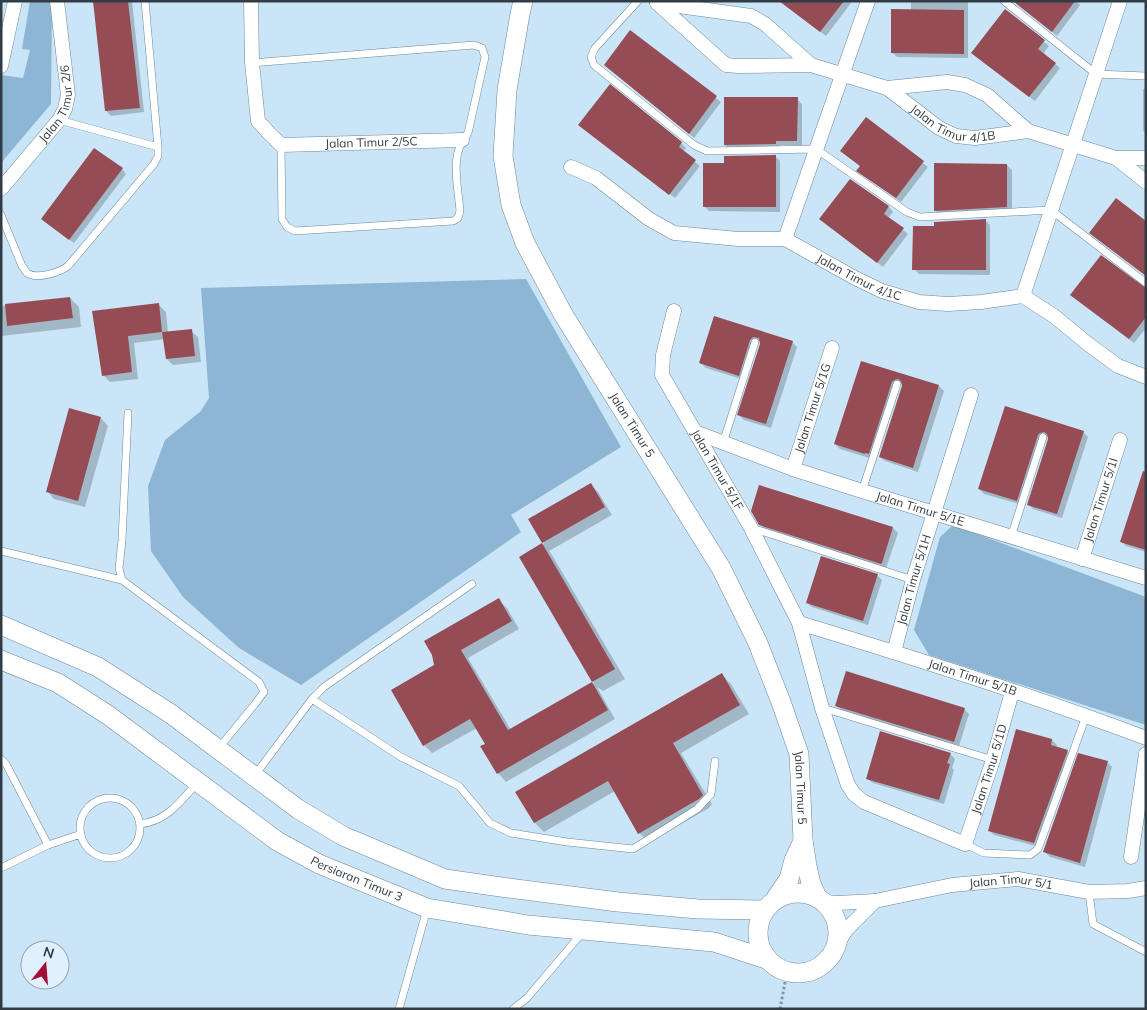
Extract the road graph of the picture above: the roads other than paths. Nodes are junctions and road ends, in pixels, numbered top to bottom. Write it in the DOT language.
graph roads {
  1 [pos="15,1"];
  2 [pos="57,1"];
  3 [pos="145,1"];
  4 [pos="250,1"];
  5 [pos="523,1"];
  6 [pos="638,1"];
  7 [pos="868,1"];
  8 [pos="1004,1"];
  9 [pos="1120,1"];
  10 [pos="655,2"];
  11 [pos="252,63"];
  12 [pos="811,65"];
  13 [pos="1,66"];
  14 [pos="1096,74"];
  15 [pos="842,75"];
  16 [pos="1146,76"];
  17 [pos="887,88"];
  18 [pos="59,120"];
  19 [pos="1028,131"];
  20 [pos="462,140"];
  21 [pos="282,145"];
  22 [pos="1072,146"];
  23 [pos="158,147"];
  24 [pos="816,149"];
  25 [pos="1116,158"];
  26 [pos="1146,158"];
  27 [pos="571,167"];
  28 [pos="1146,182"];
  29 [pos="1,189"];
  30 [pos="1051,210"];
  31 [pos="1,215"];
  32 [pos="785,239"];
  33 [pos="1146,283"];
  34 [pos="1023,296"];
  35 [pos="674,311"];
  36 [pos="755,342"];
  37 [pos="832,348"];
  38 [pos="1146,377"];
  39 [pos="897,384"];
  40 [pos="971,395"];
  41 [pos="128,412"];
  42 [pos="695,432"];
  43 [pos="1042,436"];
  44 [pos="1120,440"];
  45 [pos="723,443"];
  46 [pos="793,469"];
  47 [pos="862,491"];
  48 [pos="933,513"];
  49 [pos="751,528"];
  50 [pos="1011,536"];
  51 [pos="1,551"];
  52 [pos="1082,559"];
  53 [pos="1146,578"];
  54 [pos="122,580"];
  55 [pos="913,580"];
  56 [pos="472,584"];
  57 [pos="799,623"];
  58 [pos="1,625"];
  59 [pos="894,652"];
  60 [pos="1,660"];
  61 [pos="1012,692"];
  62 [pos="312,699"];
  63 [pos="822,708"];
  64 [pos="1086,716"];
  65 [pos="1146,738"];
  66 [pos="217,749"];
  67 [pos="1146,754"];
  68 [pos="1,759"];
  69 [pos="993,760"];
  70 [pos="715,761"];
  71 [pos="255,776"];
  72 [pos="197,782"];
  73 [pos="140,824"];
  74 [pos="81,834"];
  75 [pos="803,840"];
  76 [pos="965,844"];
  77 [pos="48,845"];
  78 [pos="1132,857"];
  79 [pos="1,868"];
  80 [pos="1146,888"];
  81 [pos="1089,892"];
  82 [pos="820,900"];
  83 [pos="875,901"];
  84 [pos="770,904"];
  85 [pos="427,908"];
  86 [pos="584,931"];
  87 [pos="837,945"];
  88 [pos="1146,952"];
  89 [pos="766,959"];
  90 [pos="398,1009"];
  91 [pos="513,1009"];
  1 -- 13 [label="street"];
  2 -- 18 [label="street, Jalan Timur 2/6"];
  3 -- 23 [label="lane"];
  4 -- 11 [label="street"];
  5 -- 75 [label="street, Jalan Timur 5"];
  6 -- 24 [label="lane"];
  7 -- 15 [label="street"];
  8 -- 14 [label="lane"];
  9 -- 14 [label="street"];
  10 -- 12 [label="street, Jalan Timur 4/1B"];
  10 -- 12 [label="street, Jalan Timur 4/1B"];
  11 -- 20 [label="lane"];
  11 -- 21 [label="street"];
  12 -- 15 [label="street, Jalan Timur 4/1B"];
  14 -- 16 [label="lane"];
  14 -- 22 [label="street"];
  15 -- 17 [label="street, Jalan Timur 4/1B"];
  15 -- 24 [label="street"];
  17 -- 19 [label="street, Jalan Timur 4/1B"];
  17 -- 19 [label="street, Jalan Timur 4/1B"];
  18 -- 23 [label="lane"];
  18 -- 29 [label="street, Jalan Timur 2/6"];
  19 -- 22 [label="street, Jalan Timur 4/1B"];
  20 -- 21 [label="street, Jalan Timur 2/5C"];
  20 -- 21 [label="lane"];
  22 -- 25 [label="street, Jalan Timur 4/1B"];
  22 -- 30 [label="street"];
  23 -- 31 [label="lane"];
  24 -- 30 [label="lane"];
  24 -- 32 [label="street"];
  25 -- 26 [label="street"];
  25 -- 28 [label="street"];
  27 -- 32 [label="street, Jalan Timur 4/1C"];
  30 -- 33 [label="lane"];
  30 -- 34 [label="street"];
  32 -- 34 [label="street, Jalan Timur 4/1C"];
  34 -- 38 [label="street"];
  35 -- 42 [label="street, Jalan Timur 5/1F"];
  36 -- 45 [label="lane"];
  37 -- 46 [label="street, Jalan Timur 5/1G"];
  39 -- 47 [label="lane"];
  40 -- 48 [label="street, Jalan Timur 5/1H"];
  41 -- 54 [label="lane"];
  42 -- 45 [label="street, Jalan Timur 5/1E"];
  42 -- 49 [label="street, Jalan Timur 5/1F"];
  43 -- 50 [label="lane"];
  44 -- 52 [label="street, Jalan Timur 5/1I"];
  45 -- 46 [label="street, Jalan Timur 5/1E"];
  46 -- 47 [label="street, Jalan Timur 5/1E"];
  47 -- 48 [label="street, Jalan Timur 5/1E"];
  48 -- 50 [label="street, Jalan Timur 5/1E"];
  48 -- 55 [label="street, Jalan Timur 5/1H"];
  49 -- 55 [label="lane"];
  49 -- 57 [label="street, Jalan Timur 5/1F"];
  50 -- 52 [label="street, Jalan Timur 5/1E"];
  51 -- 54 [label="lane"];
  52 -- 53 [label="street, Jalan Timur 5/1E"];
  54 -- 66 [label="lane"];
  55 -- 59 [label="street, Jalan Timur 5/1H"];
  56 -- 62 [label="lane"];
  57 -- 59 [label="street, Jalan Timur 5/1B"];
  57 -- 63 [label="street, Jalan Timur 5/1F"];
  58 -- 66 [label="street"];
  59 -- 61 [label="street, Jalan Timur 5/1B"];
  60 -- 72 [label="street, Persiaran Timur 3"];
  61 -- 64 [label="street, Jalan Timur 5/1B"];
  61 -- 69 [label="street, Jalan Timur 5/1D"];
  62 -- 70 [label="lane"];
  62 -- 71 [label="lane"];
  63 -- 69 [label="lane"];
  63 -- 76 [label="street, Jalan Timur 5/1F"];
  64 -- 65 [label="street, Jalan Timur 5/1B"];
  64 -- 76 [label="lane"];
  66 -- 71 [label="street"];
  67 -- 78 [label="street"];
  68 -- 77 [label="lane"];
  69 -- 76 [label="street, Jalan Timur 5/1D"];
  71 -- 84 [label="street"];
  72 -- 73 [label="lane"];
  72 -- 85 [label="street, Persiaran Timur 3"];
  73 -- 74 [label="lane"];
  73 -- 74 [label="lane"];
  74 -- 77 [label="lane"];
  75 -- 82 [label="street, Jalan Timur 5"];
  75 -- 84 [label="street, Jalan Timur 5"];
  77 -- 79 [label="lane"];
  80 -- 81 [label="street, Jalan Timur 5/1"];
  81 -- 83 [label="street, Jalan Timur 5/1"];
  81 -- 88 [label="lane"];
  82 -- 83 [label="street, Jalan Timur 5/1"];
  82 -- 84 [label="street"];
  82 -- 87 [label="street"];
  83 -- 87 [label="street"];
  84 -- 89 [label="street"];
  85 -- 86 [label="street, Persiaran Timur 3"];
  85 -- 90 [label="lane"];
  86 -- 89 [label="street, Persiaran Timur 3"];
  86 -- 91 [label="lane"];
  87 -- 89 [label="street"];
}
